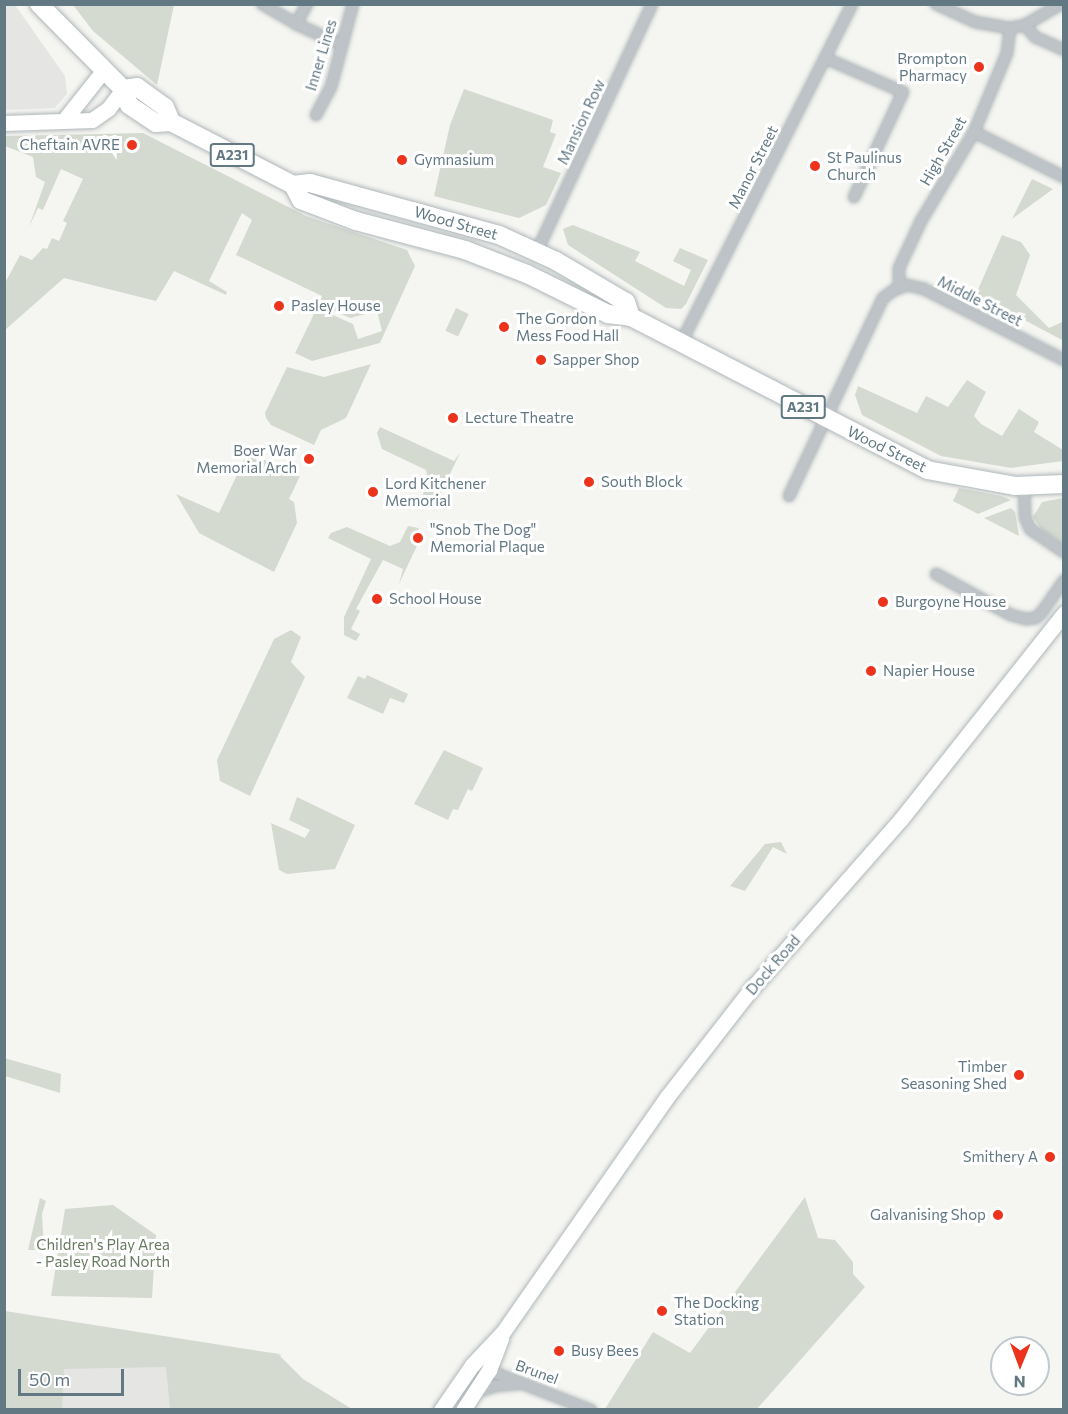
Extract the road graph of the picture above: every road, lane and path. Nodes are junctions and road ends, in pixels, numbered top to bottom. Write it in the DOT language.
graph roads {
  1 [pos="39,4"];
  2 [pos="262,4"];
  3 [pos="307,4"];
  4 [pos="353,4"];
  5 [pos="652,4"];
  6 [pos="852,4"];
  7 [pos="936,4"];
  8 [pos="1060,4"];
  9 [pos="947,7"];
  10 [pos="296,24"];
  11 [pos="1025,25"];
  12 [pos="1010,28"];
  13 [pos="342,45"];
  14 [pos="1064,50"];
  15 [pos="825,58"];
  16 [pos="103,70"];
  17 [pos="123,89"];
  18 [pos="316,115"];
  19 [pos="65,119"];
  20 [pos="4,123"];
  21 [pos="974,132"];
  22 [pos="1064,177"];
  23 [pos="293,185"];
  24 [pos="854,197"];
  25 [pos="451,219"];
  26 [pos="445,244"];
  27 [pos="537,251"];
  28 [pos="527,274"];
  29 [pos="899,287"];
  30 [pos="631,317"];
  31 [pos="681,343"];
  32 [pos="1064,360"];
  33 [pos="826,419"];
  34 [pos="1062,480"];
  35 [pos="1024,485"];
  36 [pos="789,496"];
  37 [pos="1064,552"];
  38 [pos="936,574"];
  39 [pos="1064,580"];
  40 [pos="1064,613"];
  41 [pos="503,1332"];
  42 [pos="472,1365"];
  43 [pos="489,1370"];
  44 [pos="526,1384"];
  45 [pos="474,1393"];
  46 [pos="441,1410"];
  47 [pos="463,1410"];
  48 [pos="591,1410"];
  1 -- 16 [label="main road, A231"];
  2 -- 10 [label="street"];
  3 -- 10 [label="street"];
  4 -- 13 [label="street, Inner Lines"];
  5 -- 27 [label="street, Mansion Row"];
  6 -- 15 [label="street, Manor Street"];
  7 -- 9 [label="street"];
  8 -- 11 [label="street"];
  9 -- 12 [label="street"];
  10 -- 13 [label="street"];
  11 -- 12 [label="street"];
  11 -- 14 [label="street"];
  12 -- 21 [label="street, High Street"];
  13 -- 18 [label="street, Inner Lines"];
  15 -- 24 [label="street"];
  15 -- 31 [label="street, Manor Street"];
  16 -- 17 [label="main road, Wood Street / A231"];
  16 -- 19 [label="street"];
  17 -- 19 [label="street"];
  17 -- 23 [label="main road, Wood Street / A231"];
  19 -- 20 [label="street"];
  21 -- 22 [label="street"];
  21 -- 29 [label="street, High Street"];
  23 -- 25 [label="main road, Wood Street / A231"];
  23 -- 26 [label="main road, Wood Street / A231"];
  25 -- 26 [label="main road"];
  25 -- 27 [label="main road, Wood Street / A231"];
  26 -- 28 [label="main road, Wood Street / A231"];
  27 -- 28 [label="main road"];
  27 -- 30 [label="main road, Wood Street / A231"];
  28 -- 30 [label="main road, Wood Street / A231"];
  29 -- 32 [label="street, Middle Street"];
  29 -- 33 [label="street"];
  30 -- 31 [label="main road, Wood Street / A231"];
  31 -- 33 [label="main road, Wood Street / A231"];
  33 -- 35 [label="main road, Wood Street / A231"];
  33 -- 36 [label="street"];
  34 -- 35 [label="main road, Wood Street"];
  35 -- 37 [label="street"];
  38 -- 39 [label="street"];
  40 -- 41 [label="street, Dock Road"];
  41 -- 42 [label="street, Dock Road"];
  41 -- 43 [label="street, Dock Road"];
  42 -- 43 [label="street, Brunel"];
  42 -- 46 [label="street, Dock Road"];
  43 -- 44 [label="street, Brunel"];
  43 -- 45 [label="street, Dock Road"];
  44 -- 45 [label="street"];
  44 -- 48 [label="street, Brunel"];
  45 -- 47 [label="street, Dock Road"];
}
